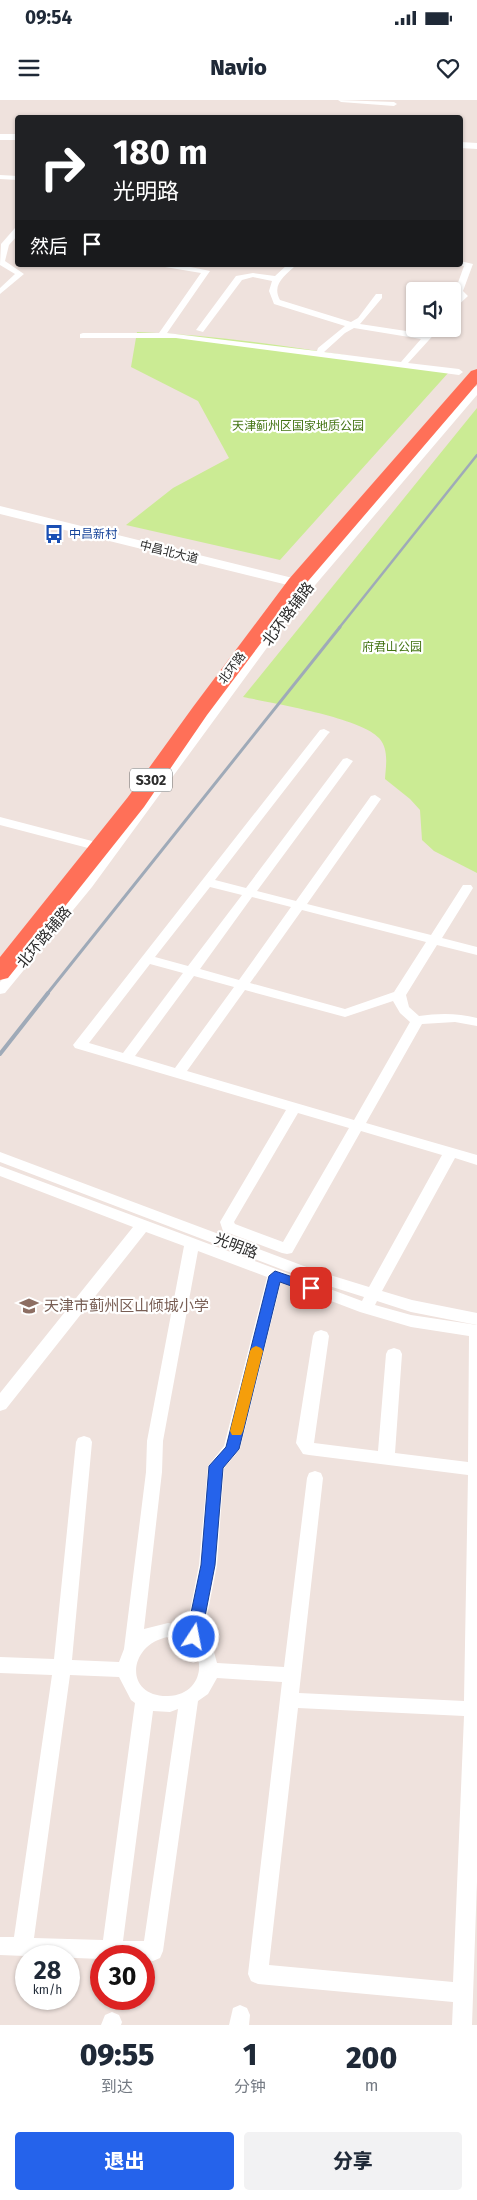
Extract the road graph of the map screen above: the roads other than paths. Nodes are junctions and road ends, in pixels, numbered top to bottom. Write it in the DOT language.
graph roads {
  1 [pos="341,100"];
  2 [pos="394,104"];
  3 [pos="0,137"];
  4 [pos="15,137"];
  5 [pos="463,145"];
  6 [pos="477,146"];
  7 [pos="0,178"];
  8 [pos="15,178"];
  9 [pos="15,232"];
  10 [pos="2,243"];
  11 [pos="15,245"];
  12 [pos="463,263"];
  13 [pos="179,267"];
  14 [pos="245,267"];
  15 [pos="290,267"];
  16 [pos="244,276"];
  17 [pos="276,279"];
  18 [pos="461,288"];
  19 [pos="0,292"];
  20 [pos="461,292"];
  21 [pos="379,296"];
  22 [pos="461,302"];
  23 [pos="352,325"];
  24 [pos="200,330"];
  25 [pos="162,334"];
  26 [pos="406,334"];
  27 [pos="83,336"];
  28 [pos="428,337"];
  29 [pos="321,350"];
  30 [pos="477,360"];
  31 [pos="405,361"];
  32 [pos="459,372"];
  33 [pos="477,374"];
  34 [pos="477,389"];
  35 [pos="0,510"];
  36 [pos="0,517"];
  37 [pos="293,587"];
  38 [pos="324,732"];
  39 [pos="347,761"];
  40 [pos="376,799"];
  41 [pos="0,821"];
  42 [pos="88,844"];
  43 [pos="207,882"];
  44 [pos="467,888"];
  45 [pos="250,893"];
  46 [pos="299,906"];
  47 [pos="434,940"];
  48 [pos="477,951"];
  49 [pos="0,953"];
  50 [pos="147,959"];
  51 [pos="192,971"];
  52 [pos="0,972"];
  53 [pos="242,985"];
  54 [pos="0,990"];
  55 [pos="399,995"];
  56 [pos="417,1021"];
  57 [pos="477,1022"];
  58 [pos="127,1058"];
  59 [pos="179,1073"];
  60 [pos="295,1107"];
  61 [pos="359,1125"];
  62 [pos="451,1152"];
  63 [pos="0,1157"];
  64 [pos="477,1160"];
  65 [pos="0,1171"];
  66 [pos="143,1225"];
  67 [pos="192,1243"];
  68 [pos="275,1276"];
  69 [pos="369,1302"];
  70 [pos="477,1319"];
  71 [pos="477,1333"];
  72 [pos="321,1336"];
  73 [pos="394,1354"];
  74 [pos="0,1405"];
  75 [pos="84,1442"];
  76 [pos="386,1458"];
  77 [pos="476,1469"];
  78 [pos="315,1478"];
  79 [pos="194,1637"];
  80 [pos="133,1650"];
  81 [pos="0,1665"];
  82 [pos="62,1668"];
  83 [pos="125,1670"];
  84 [pos="209,1670"];
  85 [pos="292,1676"];
  86 [pos="145,1699"];
  87 [pos="189,1700"];
  88 [pos="289,1700"];
  89 [pos="474,1720"];
  90 [pos="23,1945"];
  91 [pos="113,1945"];
  92 [pos="154,1945"];
  93 [pos="0,1946"];
  94 [pos="15,1947"];
  95 [pos="463,1993"];
  96 [pos="462,2025"];
  1 -- 2 [label="street"];
  3 -- 4 [label="main road"];
  5 -- 6 [label="main road"];
  7 -- 8 [label="street"];
  9 -- 10 [label="street"];
  10 -- 11 [label="street"];
  10 -- 19 [label="street"];
  12 -- 18 [label="street"];
  13 -- 25 [label="street"];
  14 -- 16 [label="street"];
  15 -- 17 [label="street"];
  16 -- 17 [label="street"];
  16 -- 24 [label="street"];
  17 -- 23 [label="street"];
  20 -- 22 [label="street"];
  21 -- 23 [label="street"];
  23 -- 26 [label="street"];
  23 -- 29 [label="street"];
  25 -- 27 [label="street"];
  25 -- 32 [label="street"];
  28 -- 31 [label="street"];
  30 -- 37 [label="highway, 北环路 / S302"];
  33 -- 37 [label="highway, 北环路 / S302"];
  34 -- 37 [label="street, 北环路辅路"];
  35 -- 37 [label="main road, 中昌北大道"];
  36 -- 37 [label="main road, 中昌北大道"];
  37 -- 42 [label="highway, 北环路 / S302"];
  37 -- 52 [label="highway, 北环路 / S302"];
  37 -- 54 [label="street, 北环路辅路"];
  38 -- 43 [label="street"];
  39 -- 45 [label="street"];
  40 -- 46 [label="street"];
  41 -- 42 [label="street"];
  42 -- 49 [label="highway, 北环路 / S302"];
  43 -- 45 [label="street"];
  43 -- 50 [label="street"];
  44 -- 47 [label="street"];
  45 -- 46 [label="street"];
  45 -- 51 [label="street"];
  46 -- 47 [label="street"];
  46 -- 53 [label="street"];
  47 -- 48 [label="street"];
  47 -- 55 [label="street"];
  50 -- 51 [label="street"];
  50 -- 58 [label="street"];
  51 -- 53 [label="street"];
  51 -- 58 [label="street"];
  53 -- 55 [label="street"];
  53 -- 59 [label="street"];
  55 -- 56 [label="street"];
  56 -- 57 [label="street"];
  56 -- 61 [label="street"];
  58 -- 59 [label="street"];
  59 -- 60 [label="street"];
  60 -- 61 [label="street"];
  60 -- 61 [label="street"];
  61 -- 62 [label="street"];
  62 -- 64 [label="street"];
  62 -- 69 [label="street"];
  63 -- 69 [label="street, 光明路"];
  65 -- 66 [label="street, 光明路"];
  66 -- 67 [label="street, 光明路"];
  66 -- 74 [label="street"];
  67 -- 68 [label="street, 光明路"];
  67 -- 80 [label="street"];
  68 -- 69 [label="street, 光明路"];
  68 -- 79 [label="street"];
  69 -- 70 [label="street, 光明路"];
  69 -- 71 [label="street, 光明路"];
  71 -- 77 [label="street"];
  72 -- 76 [label="street"];
  73 -- 76 [label="street"];
  75 -- 82 [label="street"];
  76 -- 77 [label="street"];
  77 -- 89 [label="street"];
  78 -- 85 [label="street"];
  79 -- 80 [label="street"];
  79 -- 84 [label="street"];
  80 -- 83 [label="street"];
  81 -- 82 [label="street"];
  82 -- 83 [label="street"];
  82 -- 90 [label="street"];
  83 -- 86 [label="street"];
  84 -- 85 [label="street"];
  84 -- 87 [label="street"];
  85 -- 88 [label="street"];
  86 -- 87 [label="street"];
  86 -- 91 [label="street"];
  87 -- 92 [label="street"];
  88 -- 89 [label="street"];
  88 -- 95 [label="street"];
  89 -- 95 [label="street"];
  93 -- 94 [label="street"];
  95 -- 96 [label="street"];
}
